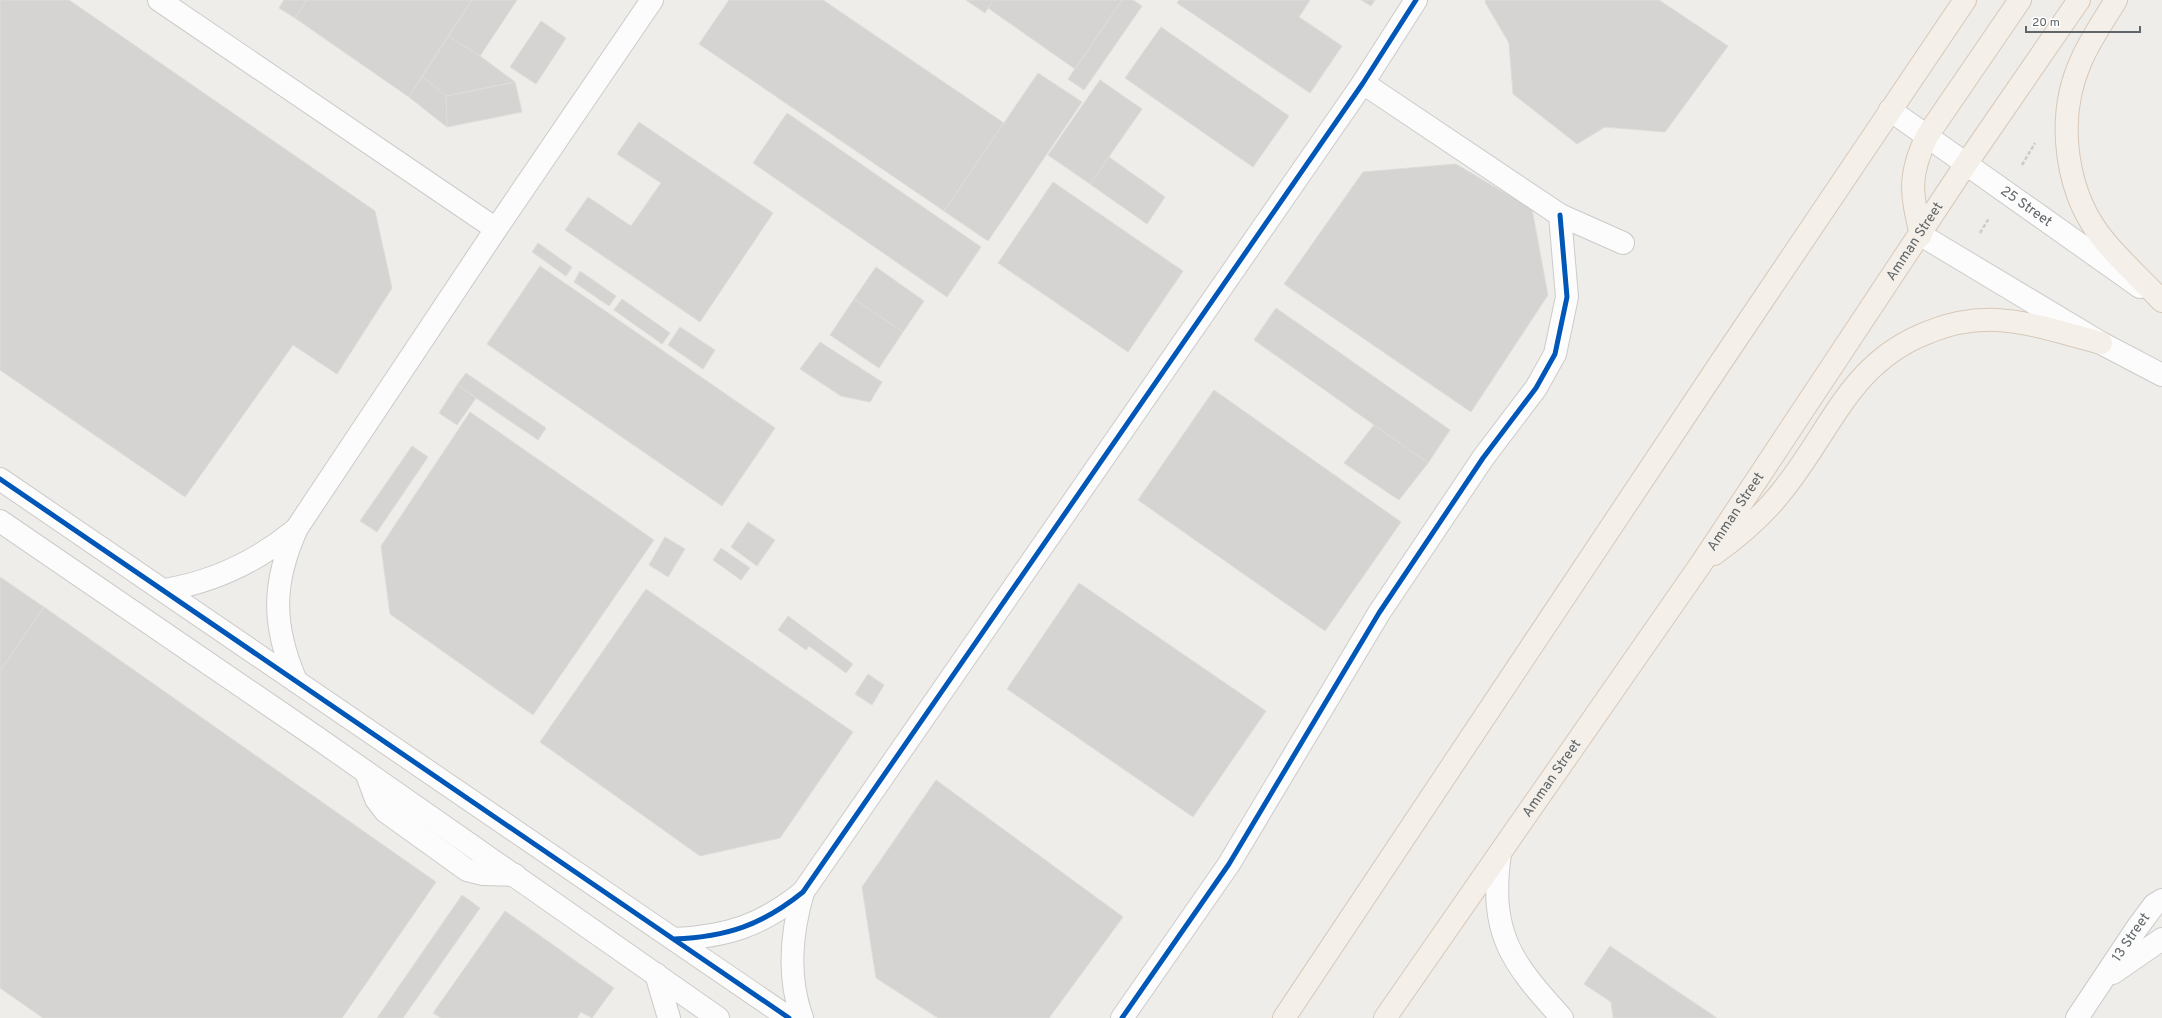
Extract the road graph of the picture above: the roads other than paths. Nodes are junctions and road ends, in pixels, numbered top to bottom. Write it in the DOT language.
graph roads {
  1 [pos="159,0"];
  2 [pos="652,0"];
  3 [pos="1416,0"];
  4 [pos="1965,0"];
  5 [pos="2020,0"];
  6 [pos="2079,0"];
  7 [pos="2116,0"];
  8 [pos="1363,83"];
  9 [pos="1890,110"];
  10 [pos="1927,136"];
  11 [pos="1966,164"];
  12 [pos="1560,215"];
  13 [pos="496,229"];
  14 [pos="1921,235"];
  15 [pos="1623,243"];
  16 [pos="2162,302"];
  17 [pos="2101,343"];
  18 [pos="2162,375"];
  19 [pos="0,478"];
  20 [pos="0,522"];
  21 [pos="297,528"];
  22 [pos="1703,561"];
  23 [pos="164,590"];
  24 [pos="296,681"];
  25 [pos="1500,853"];
  26 [pos="803,892"];
  27 [pos="2162,900"];
  28 [pos="674,939"];
  29 [pos="2162,939"];
  30 [pos="656,974"];
  31 [pos="2104,979"];
  32 [pos="669,1018"];
  33 [pos="718,1018"];
  34 [pos="789,1018"];
  35 [pos="802,1018"];
  36 [pos="1122,1018"];
  37 [pos="1284,1018"];
  38 [pos="1385,1018"];
  39 [pos="1562,1018"];
  40 [pos="2077,1018"];
  1 -- 13 [label="street"];
  2 -- 13 [label="street"];
  3 -- 8 [label="street"];
  4 -- 9 [label="main road"];
  5 -- 10 [label="main road"];
  6 -- 11 [label="main road, Amman Street"];
  7 -- 16 [label="main road"];
  8 -- 12 [label="street"];
  8 -- 26 [label="street"];
  9 -- 10 [label="street, 25 Street"];
  9 -- 37 [label="main road"];
  10 -- 11 [label="street, 25 Street"];
  10 -- 14 [label="main road"];
  11 -- 14 [label="main road, Amman Street"];
  11 -- 16 [label="street, 25 Street"];
  12 -- 15 [label="street"];
  12 -- 36 [label="street"];
  13 -- 21 [label="street"];
  14 -- 17 [label="street"];
  14 -- 22 [label="main road, Amman Street"];
  17 -- 18 [label="street"];
  17 -- 22 [label="main road"];
  19 -- 23 [label="street"];
  20 -- 30 [label="street"];
  21 -- 23 [label="street"];
  21 -- 24 [label="street"];
  22 -- 25 [label="main road, Amman Street"];
  23 -- 24 [label="street"];
  24 -- 28 [label="street"];
  25 -- 38 [label="main road, Amman Street"];
  25 -- 39 [label="street"];
  26 -- 28 [label="street"];
  26 -- 35 [label="street"];
  27 -- 31 [label="street, 13 Street"];
  28 -- 34 [label="street"];
  29 -- 31 [label="street, 13 Street"];
  30 -- 32 [label="street"];
  30 -- 33 [label="street"];
  31 -- 40 [label="street, 13 Street"];
}
